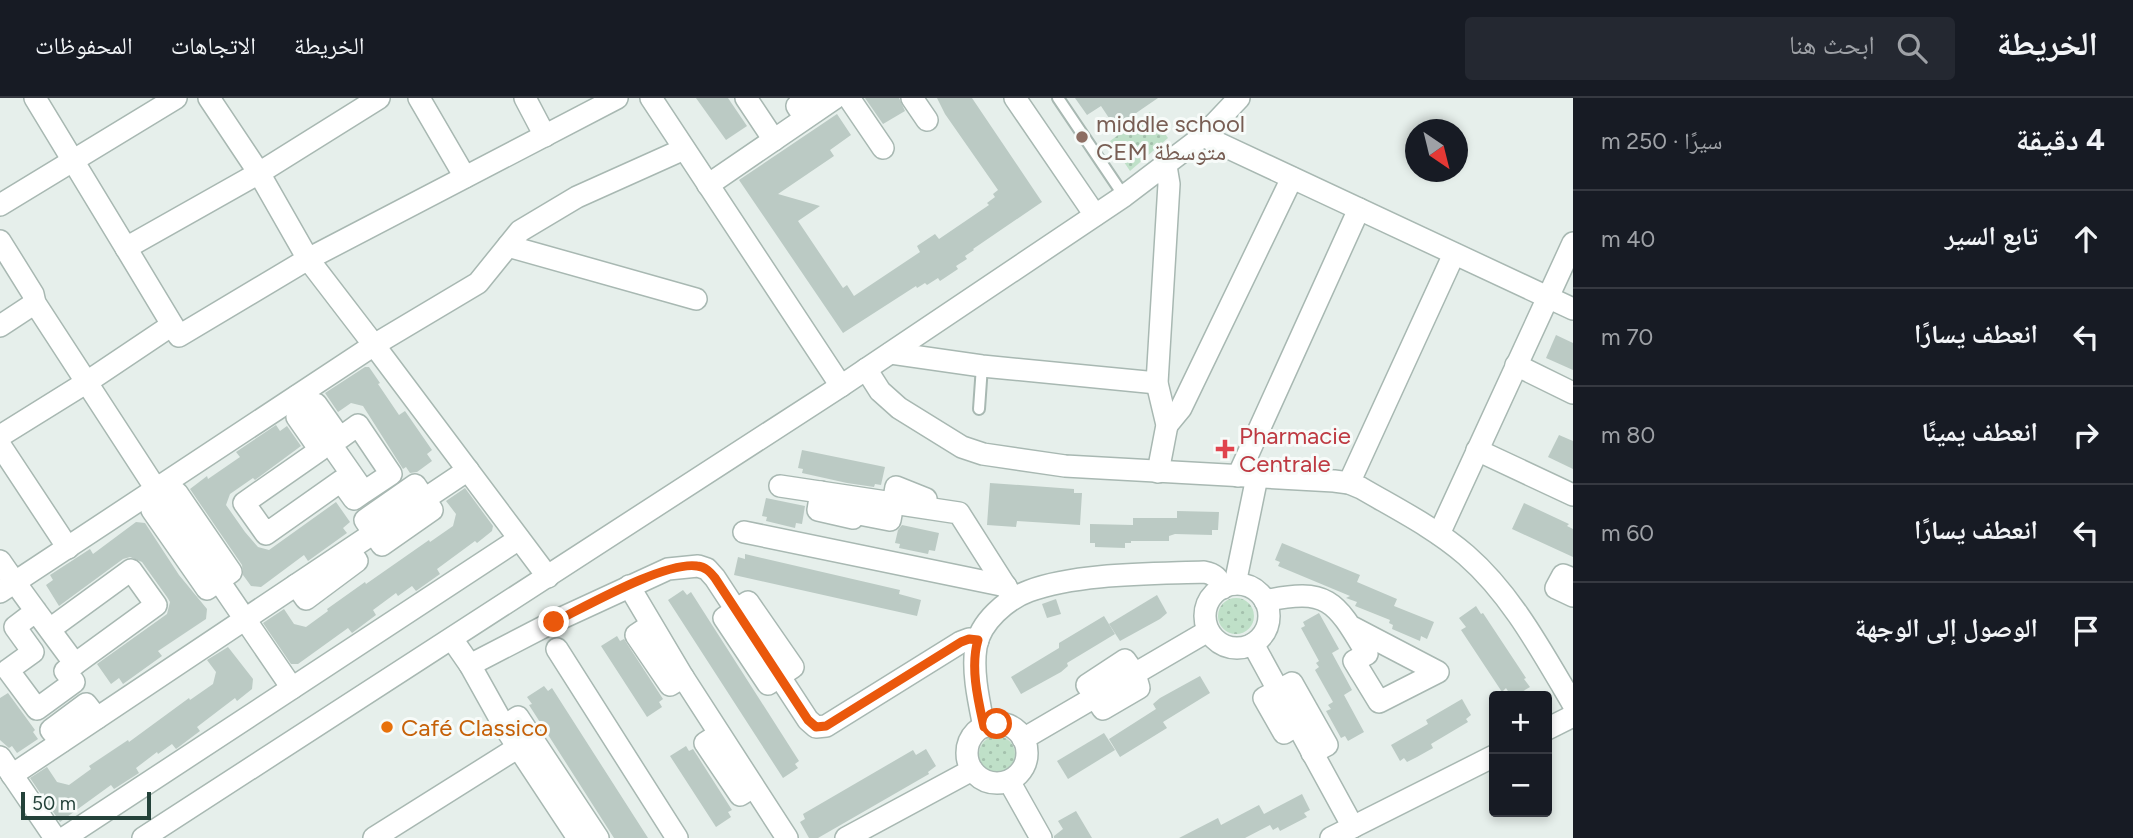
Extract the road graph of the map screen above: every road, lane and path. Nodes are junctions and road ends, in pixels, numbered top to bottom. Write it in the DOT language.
graph roads {
  1 [pos="35,98"];
  2 [pos="176,98"];
  3 [pos="209,98"];
  4 [pos="379,98"];
  5 [pos="419,98"];
  6 [pos="525,98"];
  7 [pos="617,98"];
  8 [pos="651,98"];
  9 [pos="746,98"];
  10 [pos="835,98"];
  11 [pos="849,98"];
  12 [pos="912,98"];
  13 [pos="1015,98"];
  14 [pos="1058,98"];
  15 [pos="1239,98"];
  16 [pos="807,108"];
  17 [pos="927,120"];
  18 [pos="545,136"];
  19 [pos="1203,136"];
  20 [pos="775,140"];
  21 [pos="883,148"];
  22 [pos="684,149"];
  23 [pos="72,159"];
  24 [pos="1166,166"];
  25 [pos="259,173"];
  26 [pos="465,177"];
  27 [pos="1292,178"];
  28 [pos="708,185"];
  29 [pos="1124,196"];
  30 [pos="0,205"];
  31 [pos="1359,209"];
  32 [pos="1095,215"];
  33 [pos="0,241"];
  34 [pos="1573,243"];
  35 [pos="508,246"];
  36 [pos="125,248"];
  37 [pos="1454,254"];
  38 [pos="308,259"];
  39 [pos="1548,297"];
  40 [pos="696,299"];
  41 [pos="34,303"];
  42 [pos="1573,309"];
  43 [pos="172,325"];
  44 [pos="0,326"];
  45 [pos="374,345"];
  46 [pos="891,353"];
  47 [pos="1516,365"];
  48 [pos="982,366"];
  49 [pos="866,369"];
  50 [pos="87,382"];
  51 [pos="1157,383"];
  52 [pos="841,386"];
  53 [pos="1573,393"];
  54 [pos="302,403"];
  55 [pos="979,409"];
  56 [pos="1167,425"];
  57 [pos="0,436"];
  58 [pos="0,445"];
  59 [pos="1478,450"];
  60 [pos="468,470"];
  61 [pos="1158,472"];
  62 [pos="1248,477"];
  63 [pos="1539,479"];
  64 [pos="1349,483"];
  65 [pos="780,486"];
  66 [pos="364,492"];
  67 [pos="160,495"];
  68 [pos="1573,495"];
  69 [pos="425,499"];
  70 [pos="1573,506"];
  71 [pos="744,532"];
  72 [pos="374,533"];
  73 [pos="1439,534"];
  74 [pos="519,539"];
  75 [pos="68,548"];
  76 [pos="0,561"];
  77 [pos="548,577"];
  78 [pos="1573,579"];
  79 [pos="219,581"];
  80 [pos="629,586"];
  81 [pos="1229,586"];
  82 [pos="7,587"];
  83 [pos="1009,592"];
  84 [pos="1573,596"];
  85 [pos="1265,601"];
  86 [pos="736,610"];
  87 [pos="36,611"];
  88 [pos="245,619"];
  89 [pos="1350,626"];
  90 [pos="50,629"];
  91 [pos="1208,631"];
  92 [pos="452,639"];
  93 [pos="978,640"];
  94 [pos="1253,644"];
  95 [pos="557,649"];
  96 [pos="75,664"];
  97 [pos="470,665"];
  98 [pos="780,676"];
  99 [pos="292,688"];
  100 [pos="1278,691"];
  101 [pos="1573,704"];
  102 [pos="1573,716"];
  103 [pos="504,726"];
  104 [pos="1552,726"];
  105 [pos="984,727"];
  106 [pos="1023,739"];
  107 [pos="1489,742"];
  108 [pos="517,748"];
  109 [pos="1312,753"];
  110 [pos="0,757"];
  111 [pos="972,770"];
  112 [pos="12,775"];
  113 [pos="1009,780"];
  114 [pos="1353,827"];
  115 [pos="866,833"];
  116 [pos="573,836"];
  117 [pos="55,838"];
  118 [pos="64,838"];
  119 [pos="144,838"];
  120 [pos="374,838"];
  121 [pos="597,838"];
  122 [pos="677,838"];
  123 [pos="787,838"];
  124 [pos="846,838"];
  125 [pos="1041,838"];
  126 [pos="1331,838"];
  1 -- 23 [label="street"];
  2 -- 23 [label="street"];
  3 -- 25 [label="street"];
  4 -- 25 [label="street"];
  5 -- 26 [label="street"];
  6 -- 18 [label="street"];
  7 -- 18 [label="street"];
  8 -- 22 [label="street"];
  9 -- 20 [label="street"];
  10 -- 16 [label="street"];
  11 -- 21 [label="street"];
  12 -- 17 [label="street"];
  13 -- 32 [label="street"];
  14 -- 29 [label="lane"];
  15 -- 19 [label="street"];
  16 -- 20 [label="street"];
  18 -- 26 [label="street"];
  19 -- 24 [label="street"];
  19 -- 27 [label="street"];
  20 -- 28 [label="street"];
  22 -- 28 [label="street"];
  22 -- 35 [label="street"];
  23 -- 30 [label="street"];
  23 -- 36 [label="street"];
  24 -- 29 [label="street"];
  24 -- 51 [label="street"];
  25 -- 36 [label="street"];
  25 -- 38 [label="street"];
  26 -- 38 [label="street"];
  27 -- 31 [label="street"];
  27 -- 56 [label="street"];
  28 -- 52 [label="street"];
  29 -- 32 [label="street"];
  31 -- 37 [label="street"];
  31 -- 62 [label="street"];
  32 -- 46 [label="street"];
  33 -- 41 [label="street"];
  34 -- 39 [label="street"];
  35 -- 40 [label="street"];
  35 -- 45 [label="street"];
  36 -- 43 [label="street"];
  37 -- 39 [label="street"];
  37 -- 64 [label="street"];
  38 -- 43 [label="street"];
  38 -- 45 [label="street"];
  39 -- 42 [label="street"];
  39 -- 47 [label="street"];
  41 -- 44 [label="street"];
  41 -- 50 [label="street"];
  43 -- 50 [label="street"];
  45 -- 54 [label="street"];
  45 -- 60 [label="street"];
  46 -- 48 [label="street"];
  46 -- 49 [label="street"];
  47 -- 53 [label="street"];
  47 -- 59 [label="street"];
  48 -- 51 [label="street"];
  48 -- 55 [label="lane"];
  49 -- 52 [label="street"];
  49 -- 61 [label="street"];
  50 -- 57 [label="street"];
  50 -- 67 [label="street"];
  51 -- 56 [label="street"];
  52 -- 77 [label="street"];
  54 -- 66 [label="street"];
  54 -- 66 [label="street"];
  54 -- 66 [label="street"];
  54 -- 67 [label="street"];
  56 -- 61 [label="street"];
  58 -- 75 [label="street"];
  59 -- 63 [label="street"];
  59 -- 73 [label="street"];
  60 -- 69 [label="street"];
  60 -- 74 [label="street"];
  61 -- 62 [label="street"];
  62 -- 64 [label="street"];
  62 -- 81 [label="street"];
  63 -- 68 [label="street"];
  63 -- 70 [label="street"];
  64 -- 73 [label="street"];
  65 -- 83 [label="street"];
  67 -- 75 [label="street"];
  67 -- 79 [label="street"];
  67 -- 79 [label="street"];
  69 -- 72 [label="street"];
  69 -- 72 [label="street"];
  71 -- 83 [label="street"];
  72 -- 88 [label="street"];
  73 -- 101 [label="street"];
  74 -- 77 [label="street"];
  74 -- 99 [label="street"];
  75 -- 82 [label="street"];
  76 -- 82 [label="street"];
  77 -- 92 [label="street"];
  78 -- 84 [label="street"];
  79 -- 88 [label="street"];
  80 -- 86 [label="street"];
  80 -- 97 [label="street"];
  80 -- 123 [label="street"];
  81 -- 83 [label="street"];
  81 -- 85 [label="street"];
  81 -- 91 [label="street"];
  82 -- 87 [label="street"];
  83 -- 93 [label="street"];
  85 -- 89 [label="street"];
  85 -- 94 [label="street"];
  86 -- 98 [label="street"];
  86 -- 98 [label="street"];
  87 -- 90 [label="street"];
  87 -- 96 [label="street"];
  88 -- 99 [label="street"];
  88 -- 112 [label="street"];
  90 -- 96 [label="street"];
  90 -- 96 [label="street"];
  91 -- 94 [label="street"];
  91 -- 106 [label="street"];
  92 -- 97 [label="street"];
  92 -- 119 [label="street"];
  93 -- 98 [label="street"];
  93 -- 105 [label="street"];
  94 -- 100 [label="street"];
  95 -- 122 [label="street"];
  97 -- 103 [label="street"];
  99 -- 118 [label="street"];
  100 -- 109 [label="street"];
  100 -- 109 [label="street"];
  102 -- 104 [label="street"];
  103 -- 108 [label="street"];
  103 -- 121 [label="street"];
  105 -- 106 [label="street"];
  105 -- 111 [label="street"];
  106 -- 113 [label="street"];
  107 -- 114 [label="street"];
  108 -- 116 [label="street"];
  108 -- 120 [label="street"];
  109 -- 114 [label="street"];
  110 -- 112 [label="street"];
  111 -- 113 [label="street"];
  111 -- 115 [label="street"];
  112 -- 117 [label="street"];
  113 -- 125 [label="street"];
  114 -- 126 [label="street"];
  115 -- 124 [label="street"];
}
